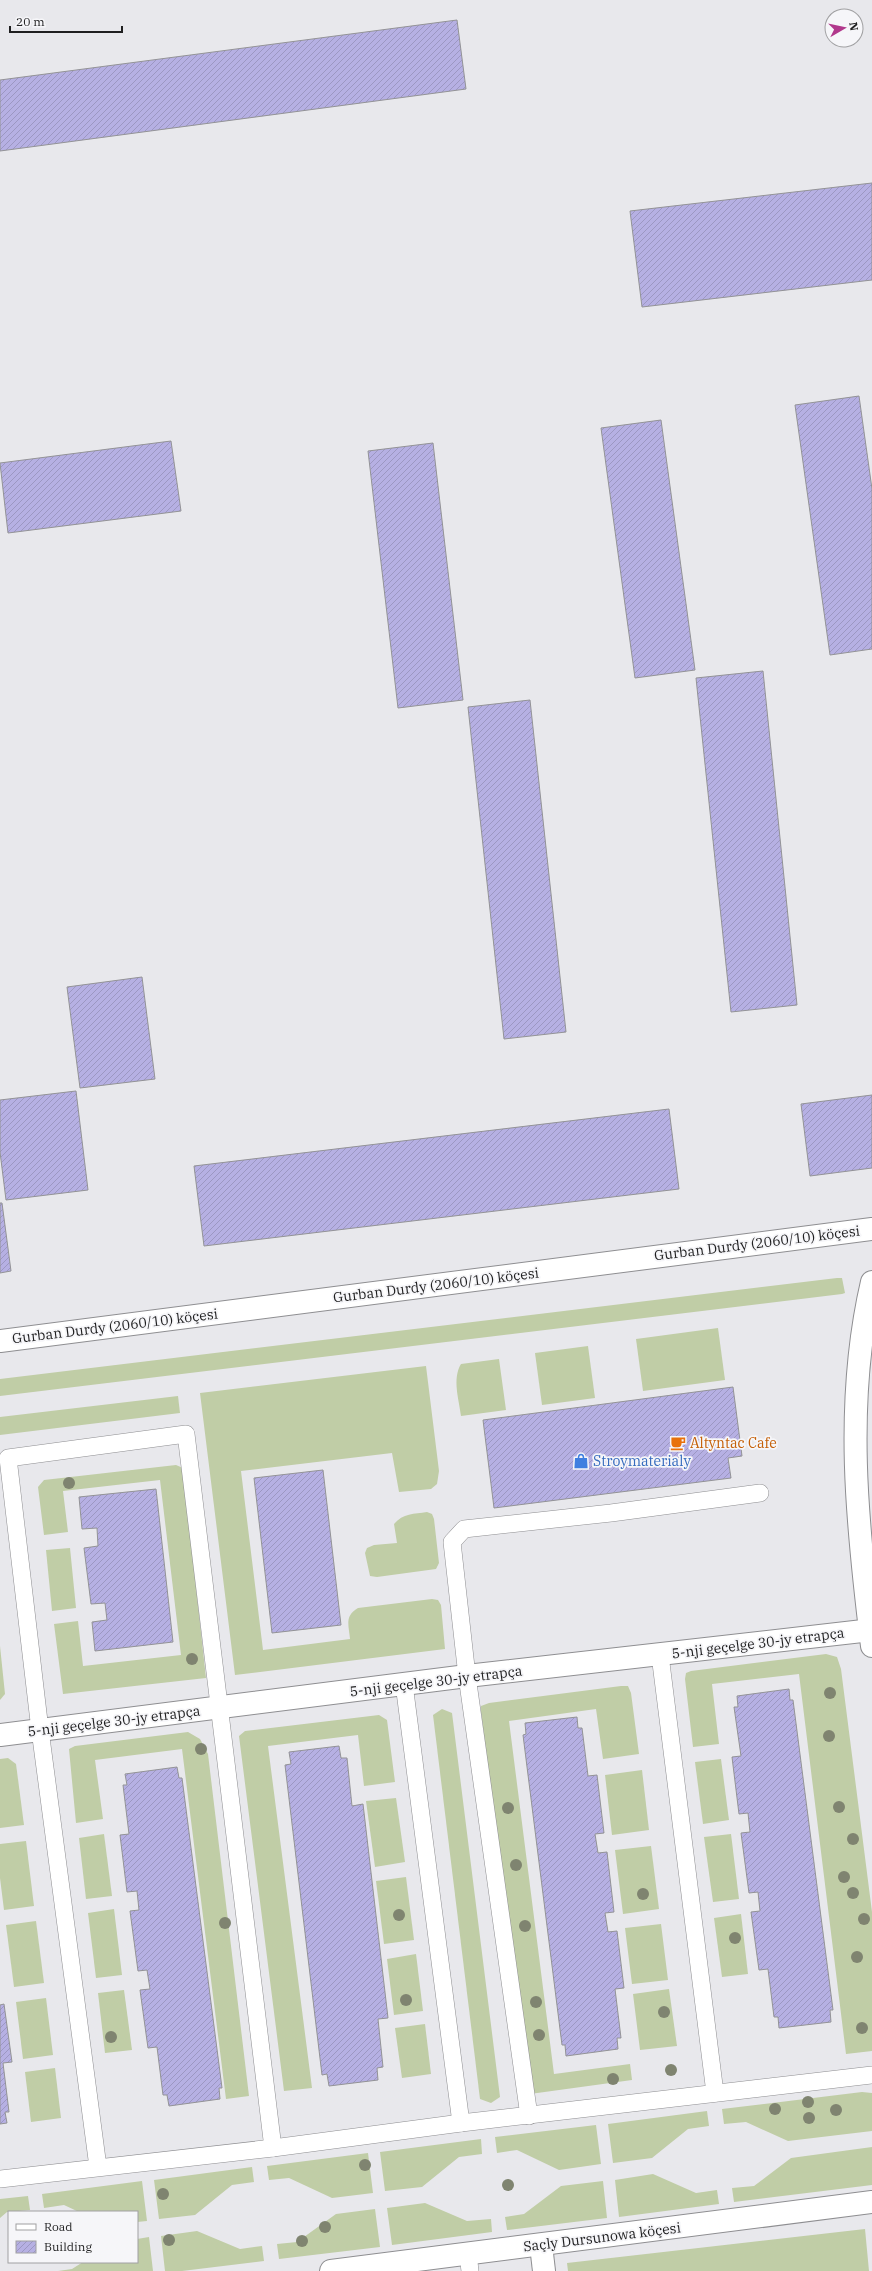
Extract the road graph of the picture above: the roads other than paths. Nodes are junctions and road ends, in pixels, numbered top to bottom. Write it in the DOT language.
graph roads {
  1 [pos="872,1229"];
  2 [pos="872,1282"];
  3 [pos="0,1340"];
  4 [pos="760,1493"];
  5 [pos="871,1635"];
  6 [pos="660,1655"];
  7 [pos="467,1676"];
  8 [pos="404,1684"];
  9 [pos="218,1708"];
  10 [pos="40,1730"];
  11 [pos="0,1734"];
  12 [pos="872,2075"];
  13 [pos="715,2093"];
  14 [pos="530,2116"];
  15 [pos="461,2123"];
  16 [pos="272,2148"];
  17 [pos="98,2167"];
  18 [pos="0,2179"];
  19 [pos="872,2202"];
  20 [pos="541,2245"];
  21 [pos="469,2262"];
  22 [pos="331,2271"];
  23 [pos="544,2271"];
  1 -- 3 [label="street, Gurban Durdy (2060/10) köçesi"];
  2 -- 5 [label="street"];
  4 -- 7 [label="lane"];
  5 -- 6 [label="street, 5-nji geçelge 30-jy etrapça"];
  6 -- 7 [label="street, 5-nji geçelge 30-jy etrapça"];
  6 -- 13 [label="lane"];
  7 -- 8 [label="street, 5-nji geçelge 30-jy etrapça"];
  7 -- 14 [label="lane"];
  8 -- 9 [label="street, 5-nji geçelge 30-jy etrapça"];
  8 -- 15 [label="lane"];
  9 -- 10 [label="street, 5-nji geçelge 30-jy etrapça"];
  9 -- 10 [label="lane"];
  9 -- 16 [label="lane"];
  10 -- 11 [label="street, 5-nji geçelge 30-jy etrapça"];
  10 -- 17 [label="lane"];
  12 -- 13 [label="lane"];
  13 -- 14 [label="lane"];
  14 -- 15 [label="lane"];
  15 -- 16 [label="lane"];
  16 -- 17 [label="lane"];
  17 -- 18 [label="lane"];
  19 -- 20 [label="street, Saçly Dursunowa köçesi"];
  20 -- 21 [label="street, Saçly Dursunowa köçesi"];
  20 -- 23 [label="street"];
  21 -- 22 [label="street, Saçly Dursunowa köçesi"];
}
